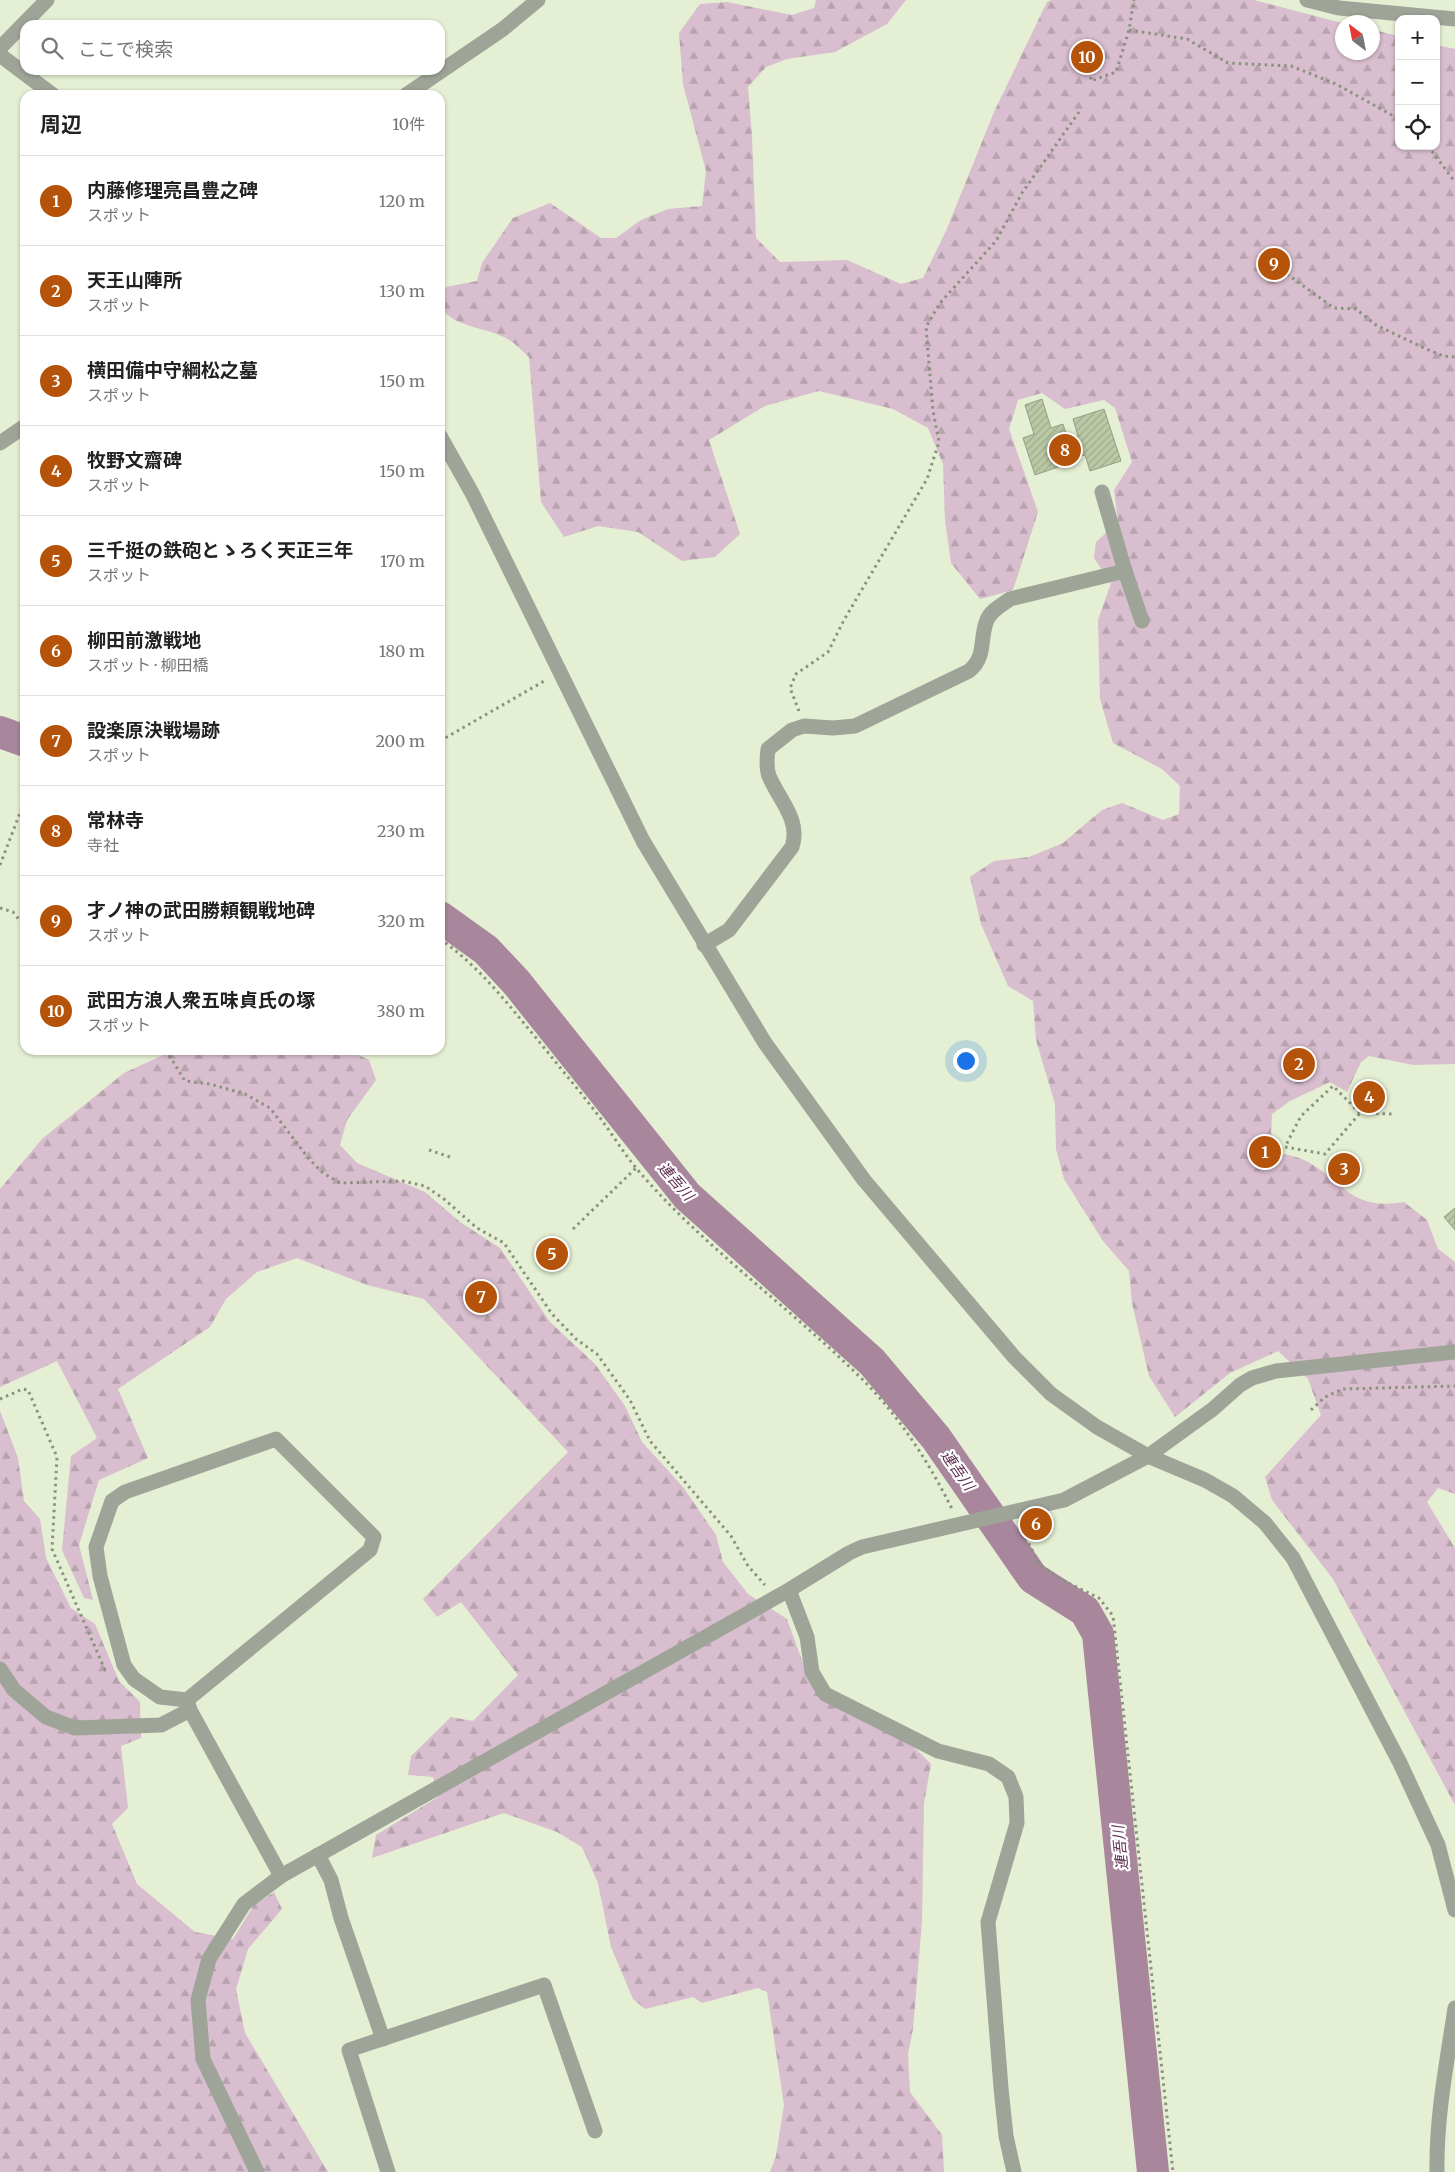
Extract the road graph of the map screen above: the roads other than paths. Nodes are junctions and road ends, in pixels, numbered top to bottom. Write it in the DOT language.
graph roads {
  1 [pos="47,0"];
  2 [pos="538,0"];
  3 [pos="1307,0"];
  4 [pos="1455,19"];
  5 [pos="27,20"];
  6 [pos="20,28"];
  7 [pos="0,48"];
  8 [pos="0,55"];
  9 [pos="445,68"];
  10 [pos="20,70"];
  11 [pos="26,75"];
  12 [pos="435,75"];
  13 [pos="46,90"];
  14 [pos="413,90"];
  15 [pos="20,429"];
  16 [pos="0,443"];
  17 [pos="445,445"];
  18 [pos="1102,492"];
  19 [pos="1124,571"];
  20 [pos="1142,621"];
  21 [pos="704,945"];
  22 [pos="1455,1352"];
  23 [pos="1148,1456"];
  24 [pos="789,1590"];
  25 [pos="0,1669"];
  26 [pos="189,1705"];
  27 [pos="318,1856"];
  28 [pos="281,1876"];
  29 [pos="1455,1910"];
  30 [pos="1455,2008"];
  31 [pos="383,2039"];
  32 [pos="1449,2092"];
  33 [pos="595,2131"];
  34 [pos="257,2172"];
  35 [pos="388,2172"];
  36 [pos="1014,2172"];
  37 [pos="1437,2172"];
  1 -- 5 [label="street"];
  2 -- 9 [label="street"];
  3 -- 4 [label="street"];
  6 -- 7 [label="street"];
  8 -- 10 [label="street"];
  11 -- 13 [label="street"];
  12 -- 14 [label="street"];
  15 -- 16 [label="street"];
  17 -- 21 [label="street"];
  18 -- 19 [label="street"];
  19 -- 20 [label="street"];
  19 -- 21 [label="street"];
  21 -- 23 [label="street"];
  22 -- 23 [label="street"];
  23 -- 24 [label="street"];
  23 -- 29 [label="street"];
  24 -- 27 [label="street"];
  24 -- 36 [label="street"];
  25 -- 26 [label="street"];
  26 -- 26 [label="street"];
  26 -- 28 [label="street"];
  27 -- 28 [label="street"];
  27 -- 31 [label="street"];
  28 -- 34 [label="street"];
  30 -- 32 [label="street"];
  31 -- 33 [label="street"];
  31 -- 35 [label="street"];
  32 -- 37 [label="street"];
}
